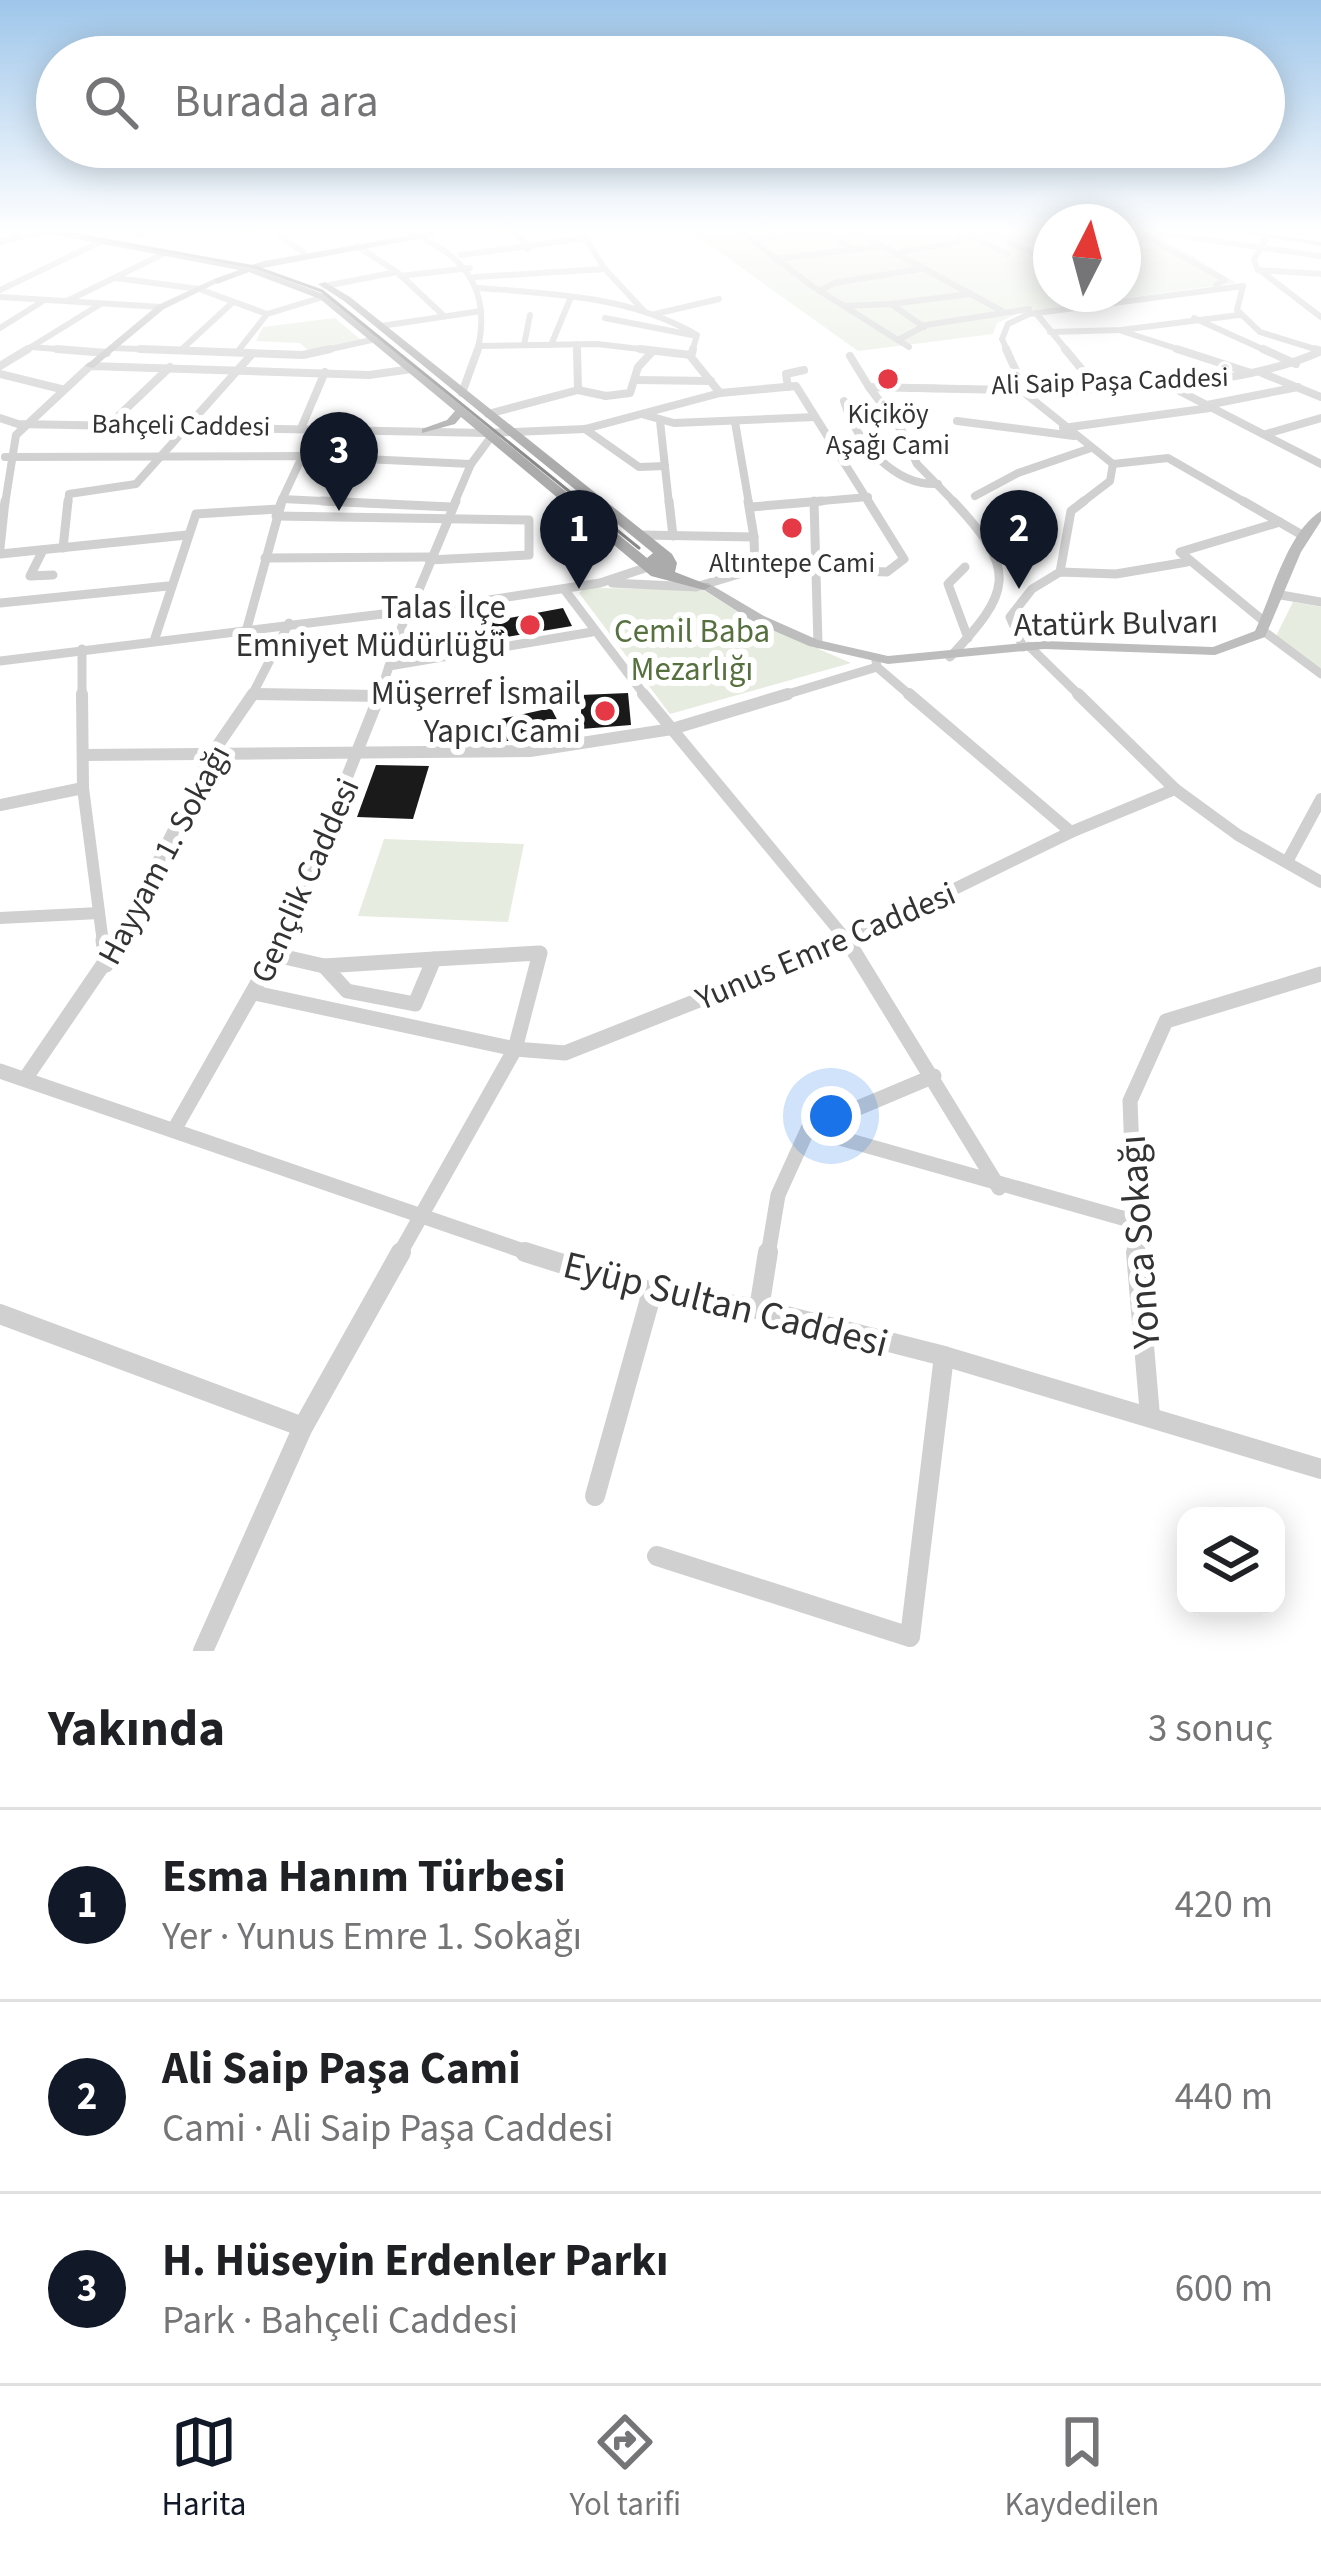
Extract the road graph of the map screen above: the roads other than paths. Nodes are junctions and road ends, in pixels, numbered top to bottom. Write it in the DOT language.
graph roads {
  1 [pos="32,308"];
  2 [pos="94,308"];
  3 [pos="160,308"];
  4 [pos="227,308"];
  5 [pos="250,308"];
  6 [pos="282,308"];
  7 [pos="345,308"];
  8 [pos="435,308"];
  9 [pos="564,308"];
  10 [pos="608,308"];
  11 [pos="629,308"];
  12 [pos="641,308"];
  13 [pos="680,308"];
  14 [pos="846,308"];
  15 [pos="896,308"];
  16 [pos="1000,308"];
  17 [pos="1000,308"];
  18 [pos="1033,308"];
  19 [pos="1074,308"];
  20 [pos="1240,308"];
  21 [pos="481,311"];
  22 [pos="644,311"];
  23 [pos="1007,312"];
  24 [pos="1036,313"];
  25 [pos="267,314"];
  26 [pos="442,314"];
  27 [pos="654,314"];
  28 [pos="530,315"];
  29 [pos="1239,315"];
  30 [pos="605,318"];
  31 [pos="1192,318"];
  32 [pos="924,327"];
  33 [pos="0,328"];
  34 [pos="1121,330"];
  35 [pos="1050,332"];
  36 [pos="378,333"];
  37 [pos="697,336"];
  38 [pos="898,340"];
  39 [pos="577,344"];
  40 [pos="597,344"];
  41 [pos="524,345"];
  42 [pos="551,345"];
  43 [pos="478,346"];
  44 [pos="31,347"];
  45 [pos="908,347"];
  46 [pos="110,350"];
  47 [pos="185,350"];
  48 [pos="238,351"];
  49 [pos="653,351"];
  50 [pos="1321,351"];
  51 [pos="252,354"];
  52 [pos="303,355"];
  53 [pos="691,355"];
  54 [pos="850,356"];
  55 [pos="1299,363"];
  56 [pos="90,366"];
  57 [pos="170,368"];
  58 [pos="1321,368"];
  59 [pos="412,369"];
  60 [pos="0,370"];
  61 [pos="236,370"];
  62 [pos="297,370"];
  63 [pos="804,370"];
  64 [pos="325,372"];
  65 [pos="1258,373"];
  66 [pos="638,380"];
  67 [pos="710,382"];
  68 [pos="1163,382"];
  69 [pos="1020,383"];
  70 [pos="1093,383"];
  71 [pos="792,387"];
  72 [pos="869,387"];
  73 [pos="1298,387"];
  74 [pos="61,389"];
  75 [pos="578,390"];
  76 [pos="463,393"];
  77 [pos="720,393"];
  78 [pos="1321,397"];
  79 [pos="844,401"];
  80 [pos="1208,406"];
  81 [pos="462,410"];
  82 [pos="488,414"];
  83 [pos="644,415"];
  84 [pos="815,417"];
  85 [pos="0,418"];
  86 [pos="1321,418"];
  87 [pos="660,421"];
  88 [pos="957,421"];
  89 [pos="735,422"];
  90 [pos="18,424"];
  91 [pos="111,424"];
  92 [pos="189,424"];
  93 [pos="302,426"];
  94 [pos="316,427"];
  95 [pos="585,428"];
  96 [pos="1063,428"];
  97 [pos="426,431"];
  98 [pos="511,431"];
  99 [pos="1265,434"];
  100 [pos="489,435"];
  101 [pos="1074,436"];
  102 [pos="1091,448"];
  103 [pos="301,456"];
  104 [pos="5,457"];
  105 [pos="155,458"];
  106 [pos="470,464"];
  107 [pos="1113,464"];
  108 [pos="1321,465"];
  109 [pos="665,466"];
  110 [pos="938,484"];
  111 [pos="3,491"];
  112 [pos="975,496"];
  113 [pos="868,497"];
  114 [pos="814,502"];
  115 [pos="751,506"];
  116 [pos="451,507"];
  117 [pos="278,508"];
  118 [pos="1321,514"];
  119 [pos="445,520"];
  120 [pos="1280,522"];
  121 [pos="642,535"];
  122 [pos="187,536"];
  123 [pos="673,536"];
  124 [pos="1301,536"];
  125 [pos="754,537"];
  126 [pos="1321,541"];
  127 [pos="63,548"];
  128 [pos="43,550"];
  129 [pos="0,551"];
  130 [pos="635,552"];
  131 [pos="266,558"];
  132 [pos="430,559"];
  133 [pos="1186,562"];
  134 [pos="659,567"];
  135 [pos="964,567"];
  136 [pos="755,568"];
  137 [pos="818,571"];
  138 [pos="1060,572"];
  139 [pos="53,575"];
  140 [pos="611,581"];
  141 [pos="168,586"];
  142 [pos="704,586"];
  143 [pos="565,589"];
  144 [pos="1281,595"];
  145 [pos="1321,602"];
  146 [pos="0,603"];
  147 [pos="418,607"];
  148 [pos="402,614"];
  149 [pos="289,623"];
  150 [pos="1264,627"];
  151 [pos="247,628"];
  152 [pos="592,632"];
  153 [pos="155,638"];
  154 [pos="968,638"];
  155 [pos="818,644"];
  156 [pos="1026,646"];
  157 [pos="82,650"];
  158 [pos="950,657"];
  159 [pos="0,661"];
  160 [pos="876,663"];
  161 [pos="389,666"];
  162 [pos="1321,674"];
  163 [pos="253,694"];
  164 [pos="380,696"];
  165 [pos="672,728"];
  166 [pos="85,755"];
  167 [pos="211,755"];
  168 [pos="359,757"];
  169 [pos="83,788"];
  170 [pos="1174,789"];
  171 [pos="1321,799"];
  172 [pos="0,806"];
  173 [pos="1072,832"];
  174 [pos="1288,860"];
  175 [pos="1321,882"];
  176 [pos="99,914"];
  177 [pos="0,918"];
  178 [pos="848,941"];
  179 [pos="276,955"];
  180 [pos="434,959"];
  181 [pos="106,966"];
  182 [pos="324,966"];
  183 [pos="1321,974"];
  184 [pos="254,993"];
  185 [pos="515,1049"];
  186 [pos="1,1074"];
  187 [pos="934,1076"];
  188 [pos="25,1079"];
  189 [pos="808,1129"];
  190 [pos="174,1130"];
  191 [pos="1000,1188"];
  192 [pos="420,1220"];
  193 [pos="1133,1221"];
  194 [pos="652,1292"];
  195 [pos="759,1309"];
  196 [pos="0,1314"];
  197 [pos="944,1356"];
  198 [pos="1150,1416"];
  199 [pos="303,1427"];
  200 [pos="1321,1469"];
  201 [pos="595,1496"];
  202 [pos="658,1556"];
  203 [pos="203,1651"];
  1 -- 33 [label="street"];
  2 -- 44 [label="street"];
  3 -- 46 [label="main road"];
  4 -- 47 [label="street"];
  5 -- 25 [label="street"];
  6 -- 25 [label="street"];
  7 -- 36 [label="main road, Atatürk Bulvarı"];
  8 -- 26 [label="street"];
  9 -- 42 [label="street"];
  10 -- 30 [label="street"];
  11 -- 22 [label="street"];
  12 -- 22 [label="street"];
  13 -- 27 [label="street"];
  14 -- 38 [label="street"];
  15 -- 32 [label="street"];
  16 -- 23 [label="street"];
  17 -- 23 [label="street"];
  18 -- 23 [label="street"];
  19 -- 24 [label="street"];
  20 -- 29 [label="street"];
  21 -- 26 [label="street"];
  21 -- 43 [label="street"];
  22 -- 27 [label="street"];
  23 -- 32 [label="street"];
  24 -- 35 [label="street"];
  24 -- 69 [label="street"];
  25 -- 48 [label="street"];
  26 -- 36 [label="street"];
  27 -- 37 [label="street"];
  28 -- 41 [label="street"];
  29 -- 31 [label="street"];
  29 -- 50 [label="street"];
  30 -- 37 [label="street"];
  30 -- 40 [label="street"];
  31 -- 34 [label="street"];
  31 -- 55 [label="street"];
  32 -- 38 [label="street"];
  34 -- 35 [label="street"];
  34 -- 65 [label="street"];
  35 -- 70 [label="street"];
  36 -- 52 [label="street"];
  36 -- 59 [label="main road, Atatürk Bulvarı"];
  36 -- 76 [label="main road, Atatürk Bulvarı"];
  37 -- 53 [label="street"];
  38 -- 45 [label="street"];
  39 -- 40 [label="street"];
  39 -- 42 [label="street"];
  39 -- 75 [label="street"];
  40 -- 49 [label="street"];
  41 -- 42 [label="street"];
  41 -- 43 [label="street"];
  43 -- 76 [label="street"];
  44 -- 46 [label="street"];
  44 -- 60 [label="street"];
  46 -- 47 [label="street"];
  46 -- 56 [label="main road"];
  47 -- 48 [label="street"];
  47 -- 57 [label="street"];
  48 -- 51 [label="street"];
  49 -- 53 [label="street"];
  49 -- 66 [label="street"];
  50 -- 55 [label="street"];
  51 -- 52 [label="street"];
  51 -- 61 [label="street"];
  52 -- 62 [label="street"];
  53 -- 67 [label="street"];
  54 -- 72 [label="street"];
  55 -- 58 [label="street"];
  55 -- 65 [label="street, Ali Saip Paşa Caddesi"];
  56 -- 57 [label="street"];
  56 -- 74 [label="street"];
  57 -- 61 [label="street"];
  57 -- 91 [label="street"];
  59 -- 64 [label="street"];
  59 -- 81 [label="main road, Atatürk Bulvarı"];
  60 -- 74 [label="street"];
  61 -- 62 [label="street"];
  61 -- 92 [label="street"];
  62 -- 64 [label="street"];
  63 -- 71 [label="street"];
  64 -- 93 [label="street"];
  65 -- 68 [label="street, Ali Saip Paşa Caddesi"];
  65 -- 73 [label="street"];
  66 -- 67 [label="street"];
  66 -- 75 [label="street"];
  67 -- 77 [label="street"];
  68 -- 70 [label="street, Ali Saip Paşa Caddesi"];
  68 -- 80 [label="street"];
  69 -- 70 [label="street, Ali Saip Paşa Caddesi"];
  69 -- 72 [label="street, Ali Saip Paşa Caddesi"];
  69 -- 96 [label="street"];
  71 -- 77 [label="street, Bahçeli Caddesi"];
  71 -- 84 [label="street"];
  72 -- 110 [label="street"];
  73 -- 78 [label="street"];
  73 -- 80 [label="street"];
  74 -- 90 [label="street"];
  75 -- 82 [label="street"];
  76 -- 82 [label="main road, Atatürk Bulvarı"];
  77 -- 83 [label="street, Bahçeli Caddesi"];
  79 -- 110 [label="street"];
  80 -- 96 [label="street"];
  80 -- 99 [label="street"];
  81 -- 97 [label="main road"];
  81 -- 100 [label="main road, Atatürk Bulvarı"];
  82 -- 98 [label="main road, Atatürk Bulvarı"];
  83 -- 87 [label="street"];
  83 -- 95 [label="street, Bahçeli Caddesi"];
  84 -- 89 [label="street"];
  84 -- 113 [label="street"];
  85 -- 90 [label="street, Bahçeli Caddesi"];
  86 -- 99 [label="street"];
  87 -- 89 [label="street"];
  87 -- 109 [label="street"];
  88 -- 101 [label="street"];
  89 -- 115 [label="street"];
  90 -- 91 [label="street, Bahçeli Caddesi"];
  90 -- 104 [label="street"];
  91 -- 92 [label="street, Bahçeli Caddesi"];
  92 -- 93 [label="street, Bahçeli Caddesi"];
  92 -- 105 [label="street"];
  93 -- 94 [label="street, Bahçeli Caddesi"];
  94 -- 97 [label="street, Bahçeli Caddesi"];
  94 -- 103 [label="street"];
  95 -- 98 [label="street, Bahçeli Caddesi"];
  95 -- 109 [label="street"];
  96 -- 101 [label="street"];
  97 -- 100 [label="street, Bahçeli Caddesi"];
  98 -- 100 [label="street, Bahçeli Caddesi"];
  98 -- 121 [label="main road, Atatürk Bulvarı"];
  99 -- 108 [label="street"];
  100 -- 106 [label="street"];
  100 -- 130 [label="main road, Atatürk Bulvarı"];
  101 -- 102 [label="street"];
  102 -- 107 [label="street"];
  102 -- 112 [label="street"];
  103 -- 105 [label="street"];
  103 -- 106 [label="street"];
  103 -- 117 [label="street"];
  104 -- 105 [label="street"];
  104 -- 111 [label="street"];
  105 -- 127 [label="street"];
  106 -- 116 [label="street"];
  107 -- 120 [label="street"];
  107 -- 138 [label="street"];
  109 -- 123 [label="street"];
  110 -- 154 [label="street"];
  111 -- 129 [label="street"];
  113 -- 114 [label="street"];
  113 -- 137 [label="street"];
  114 -- 115 [label="street"];
  114 -- 137 [label="street"];
  115 -- 125 [label="street"];
  116 -- 117 [label="street"];
  116 -- 119 [label="street"];
  117 -- 119 [label="street"];
  117 -- 122 [label="street"];
  117 -- 131 [label="street"];
  118 -- 124 [label="main road, Atatürk Bulvarı"];
  119 -- 132 [label="street"];
  119 -- 132 [label="street"];
  120 -- 124 [label="street"];
  120 -- 133 [label="street"];
  121 -- 123 [label="street"];
  121 -- 134 [label="main road, Atatürk Bulvarı"];
  122 -- 127 [label="street"];
  122 -- 141 [label="street"];
  123 -- 125 [label="street"];
  124 -- 126 [label="street"];
  124 -- 144 [label="main road, Atatürk Bulvarı"];
  125 -- 136 [label="street"];
  127 -- 128 [label="street"];
  128 -- 129 [label="street"];
  128 -- 139 [label="street"];
  130 -- 134 [label="main road, Atatürk Bulvarı"];
  130 -- 140 [label="street"];
  131 -- 132 [label="street"];
  131 -- 151 [label="street"];
  132 -- 147 [label="street"];
  133 -- 138 [label="street"];
  133 -- 150 [label="street"];
  134 -- 140 [label="street"];
  134 -- 142 [label="main road, Atatürk Bulvarı"];
  135 -- 154 [label="street"];
  136 -- 137 [label="street"];
  136 -- 142 [label="street"];
  137 -- 155 [label="street"];
  138 -- 156 [label="street"];
  140 -- 142 [label="street"];
  140 -- 143 [label="street"];
  141 -- 146 [label="street"];
  141 -- 153 [label="street"];
  142 -- 155 [label="main road, Atatürk Bulvarı"];
  143 -- 147 [label="street"];
  143 -- 152 [label="street"];
  144 -- 145 [label="street"];
  144 -- 150 [label="main road, Atatürk Bulvarı"];
  147 -- 148 [label="street"];
  148 -- 149 [label="street"];
  148 -- 161 [label="street, Gençlik Caddesi"];
  149 -- 151 [label="street"];
  149 -- 163 [label="street, Hayyam 1. Sokağı"];
  150 -- 156 [label="main road, Atatürk Bulvarı"];
  150 -- 162 [label="street"];
  151 -- 153 [label="street"];
  152 -- 161 [label="street"];
  152 -- 165 [label="street"];
  153 -- 157 [label="street"];
  154 -- 158 [label="street"];
  155 -- 160 [label="main road, Atatürk Bulvarı"];
  156 -- 158 [label="main road, Atatürk Bulvarı"];
  156 -- 170 [label="street"];
  157 -- 159 [label="street"];
  157 -- 166 [label="street"];
  158 -- 160 [label="main road, Atatürk Bulvarı"];
  160 -- 165 [label="street"];
  160 -- 173 [label="street"];
  161 -- 164 [label="street, Gençlik Caddesi"];
  163 -- 164 [label="street"];
  163 -- 167 [label="street, Hayyam 1. Sokağı"];
  164 -- 168 [label="street, Gençlik Caddesi"];
  165 -- 168 [label="street"];
  165 -- 178 [label="street"];
  166 -- 167 [label="street"];
  166 -- 169 [label="street"];
  167 -- 168 [label="street"];
  167 -- 181 [label="street, Hayyam 1. Sokağı"];
  168 -- 179 [label="street, Gençlik Caddesi"];
  169 -- 172 [label="street"];
  169 -- 176 [label="street"];
  170 -- 173 [label="street, Yunus Emre Caddesi"];
  170 -- 174 [label="street"];
  171 -- 174 [label="street"];
  173 -- 178 [label="street, Yunus Emre Caddesi"];
  174 -- 175 [label="street"];
  176 -- 177 [label="street"];
  176 -- 181 [label="street"];
  178 -- 185 [label="street, Yunus Emre Caddesi"];
  178 -- 187 [label="street"];
  179 -- 182 [label="street"];
  179 -- 184 [label="street, Gençlik Caddesi"];
  180 -- 182 [label="street"];
  180 -- 182 [label="street"];
  180 -- 185 [label="street"];
  181 -- 188 [label="street, Hayyam 1. Sokağı"];
  183 -- 193 [label="street, Yonca Sokağı"];
  184 -- 185 [label="street, Yunus Emre Caddesi"];
  184 -- 190 [label="street, Gençlik Caddesi"];
  185 -- 192 [label="street"];
  186 -- 188 [label="street, Eyüp Sultan Caddesi"];
  187 -- 189 [label="street"];
  187 -- 191 [label="street"];
  188 -- 190 [label="street, Eyüp Sultan Caddesi"];
  189 -- 191 [label="street"];
  189 -- 195 [label="street"];
  190 -- 192 [label="street, Eyüp Sultan Caddesi"];
  191 -- 193 [label="street"];
  192 -- 194 [label="street, Eyüp Sultan Caddesi"];
  192 -- 199 [label="street"];
  193 -- 198 [label="street, Yonca Sokağı"];
  194 -- 195 [label="street, Eyüp Sultan Caddesi"];
  194 -- 201 [label="street"];
  195 -- 197 [label="street, Eyüp Sultan Caddesi"];
  196 -- 199 [label="street"];
  197 -- 198 [label="street, Eyüp Sultan Caddesi"];
  197 -- 202 [label="street"];
  198 -- 200 [label="street, Eyüp Sultan Caddesi"];
  199 -- 203 [label="street"];
}
